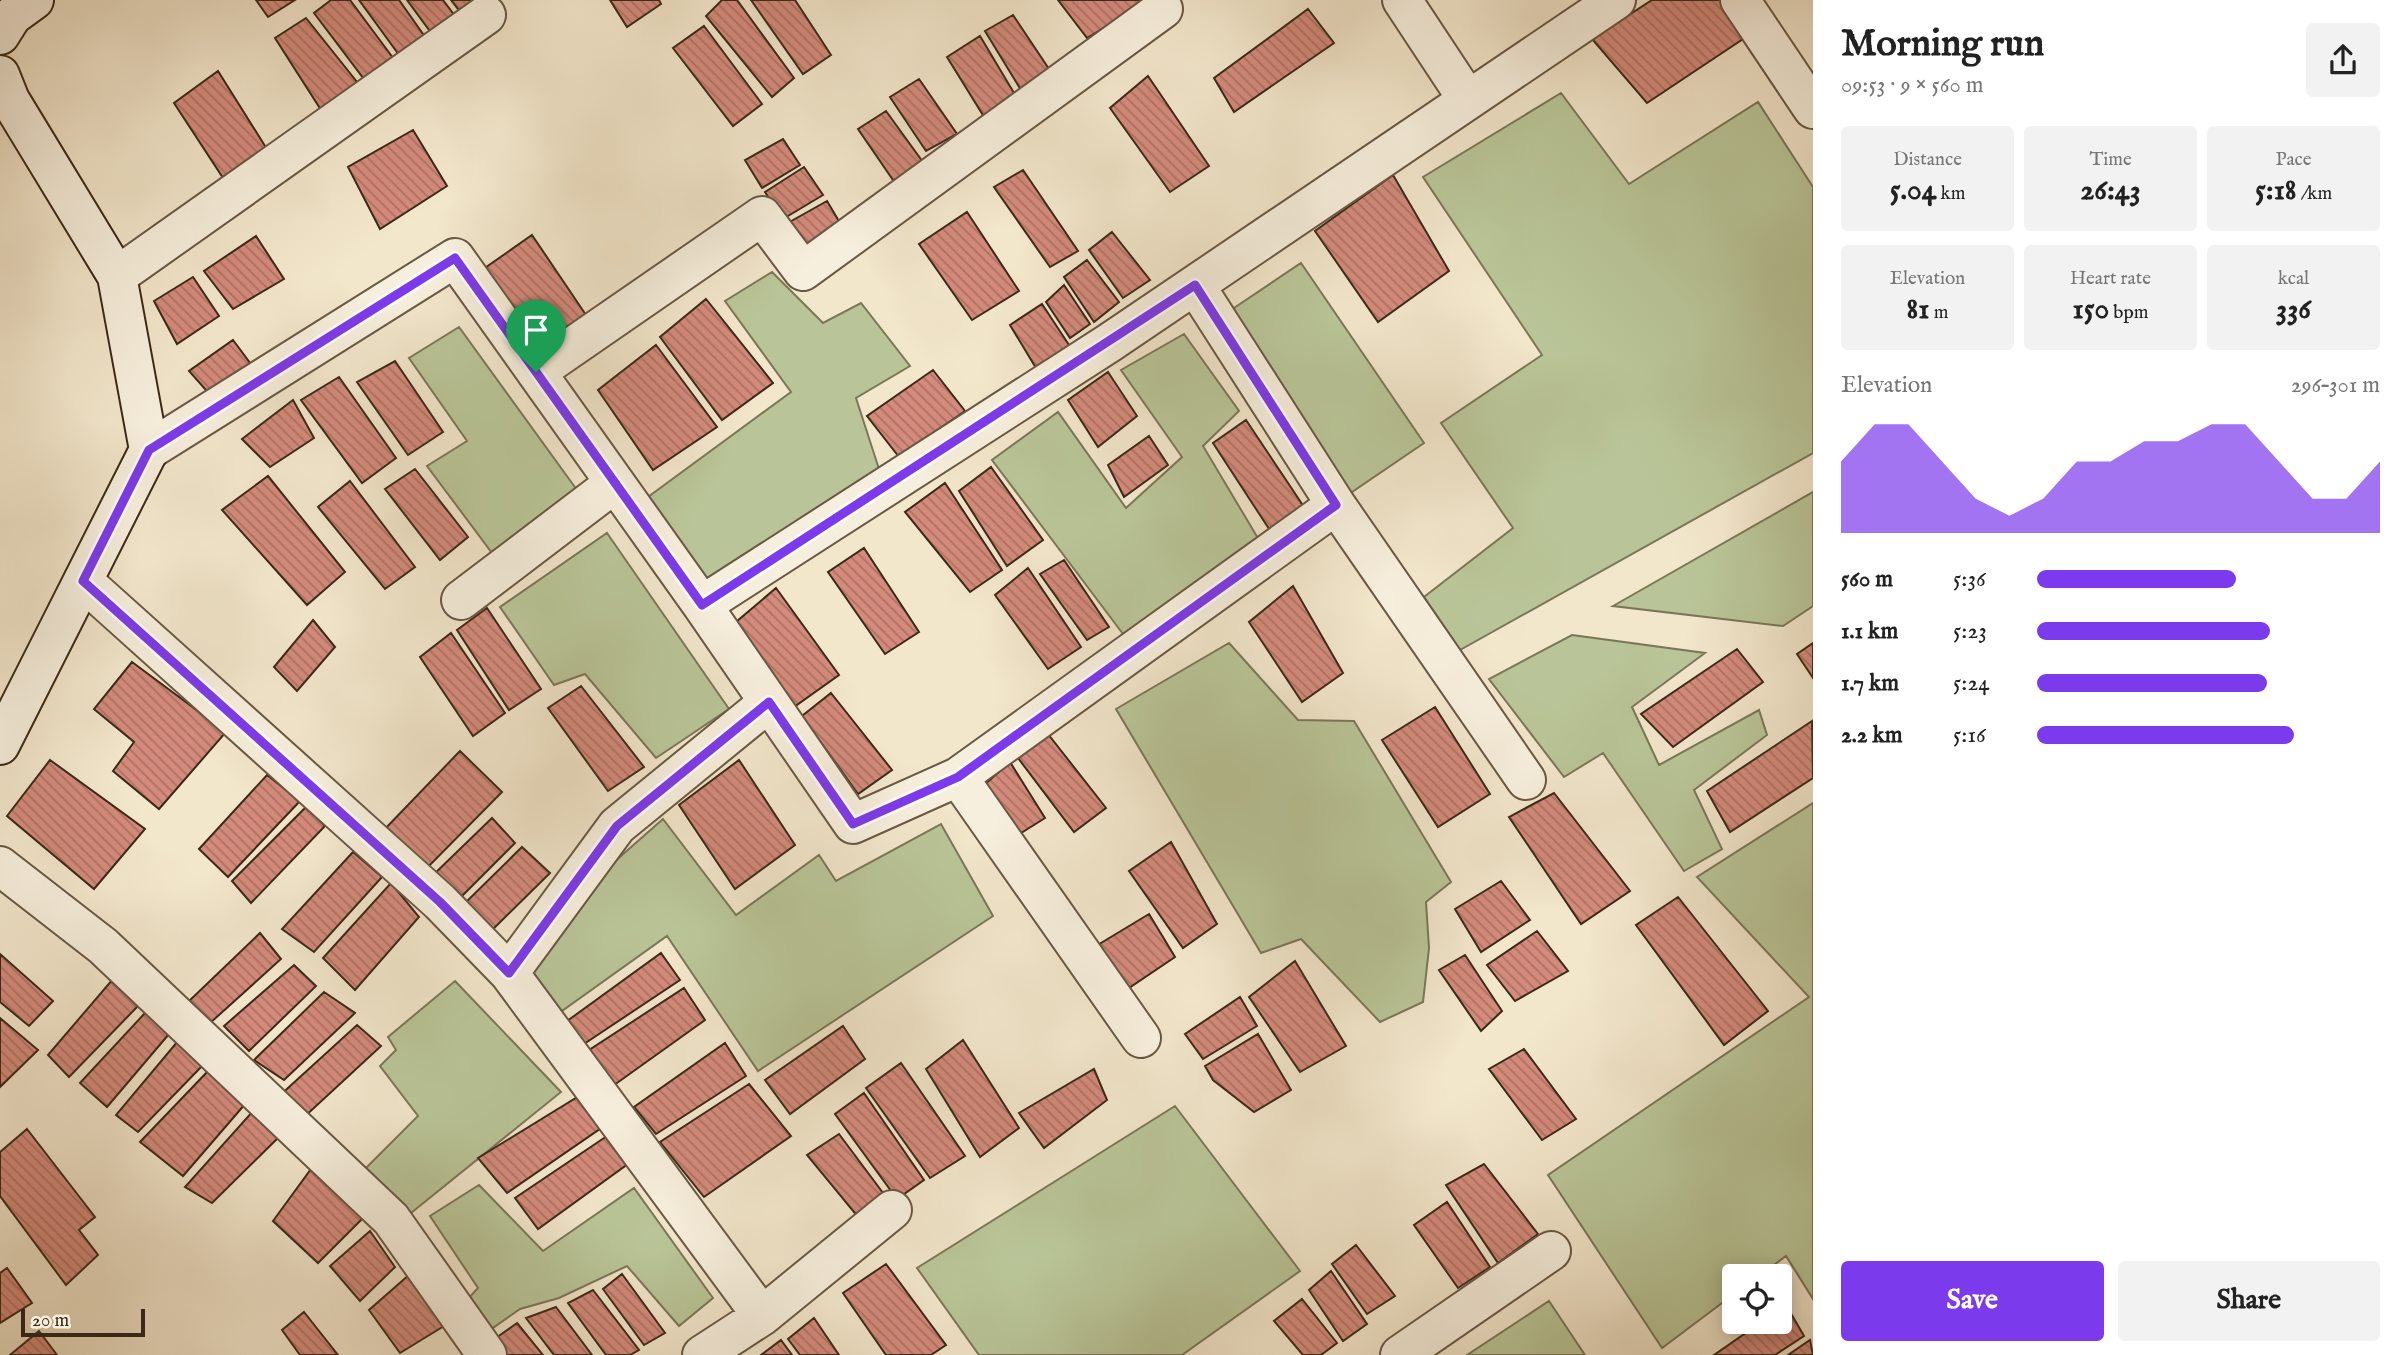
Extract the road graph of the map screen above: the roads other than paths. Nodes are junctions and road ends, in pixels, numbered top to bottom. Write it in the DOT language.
graph roads {
  1 [pos="34,0"];
  2 [pos="1402,0"];
  3 [pos="1616,0"];
  4 [pos="1743,1"];
  5 [pos="1163,9"];
  6 [pos="486,15"];
  7 [pos="0,35"];
  8 [pos="0,75"];
  9 [pos="1468,100"];
  10 [pos="1813,109"];
  11 [pos="117,276"];
  12 [pos="1195,285"];
  13 [pos="536,372"];
  14 [pos="149,450"];
  15 [pos="615,483"];
  16 [pos="1336,505"];
  17 [pos="83,581"];
  18 [pos="460,600"];
  19 [pos="702,605"];
  20 [pos="769,702"];
  21 [pos="0,745"];
  22 [pos="958,777"];
  23 [pos="1525,780"];
  24 [pos="0,866"];
  25 [pos="509,973"];
  26 [pos="1142,1038"];
  27 [pos="892,1210"];
  28 [pos="1551,1251"];
  29 [pos="762,1316"];
  30 [pos="487,1355"];
  31 [pos="702,1355"];
  32 [pos="1400,1355"];
  1 -- 7 [label="street"];
  2 -- 9 [label="street"];
  3 -- 9 [label="street"];
  4 -- 10 [label="street"];
  5 -- 13 [label="street"];
  6 -- 11 [label="street"];
  8 -- 11 [label="street"];
  9 -- 12 [label="street"];
  11 -- 14 [label="street"];
  12 -- 16 [label="street"];
  12 -- 19 [label="street"];
  13 -- 14 [label="street"];
  13 -- 15 [label="street"];
  14 -- 17 [label="street"];
  15 -- 18 [label="street"];
  15 -- 19 [label="street"];
  16 -- 22 [label="street"];
  16 -- 23 [label="street"];
  17 -- 21 [label="street"];
  17 -- 25 [label="street"];
  19 -- 20 [label="street"];
  20 -- 22 [label="street"];
  20 -- 25 [label="street"];
  22 -- 26 [label="street"];
  24 -- 30 [label="street"];
  25 -- 29 [label="street"];
  27 -- 29 [label="street"];
  28 -- 32 [label="street"];
  29 -- 31 [label="street"];
}
